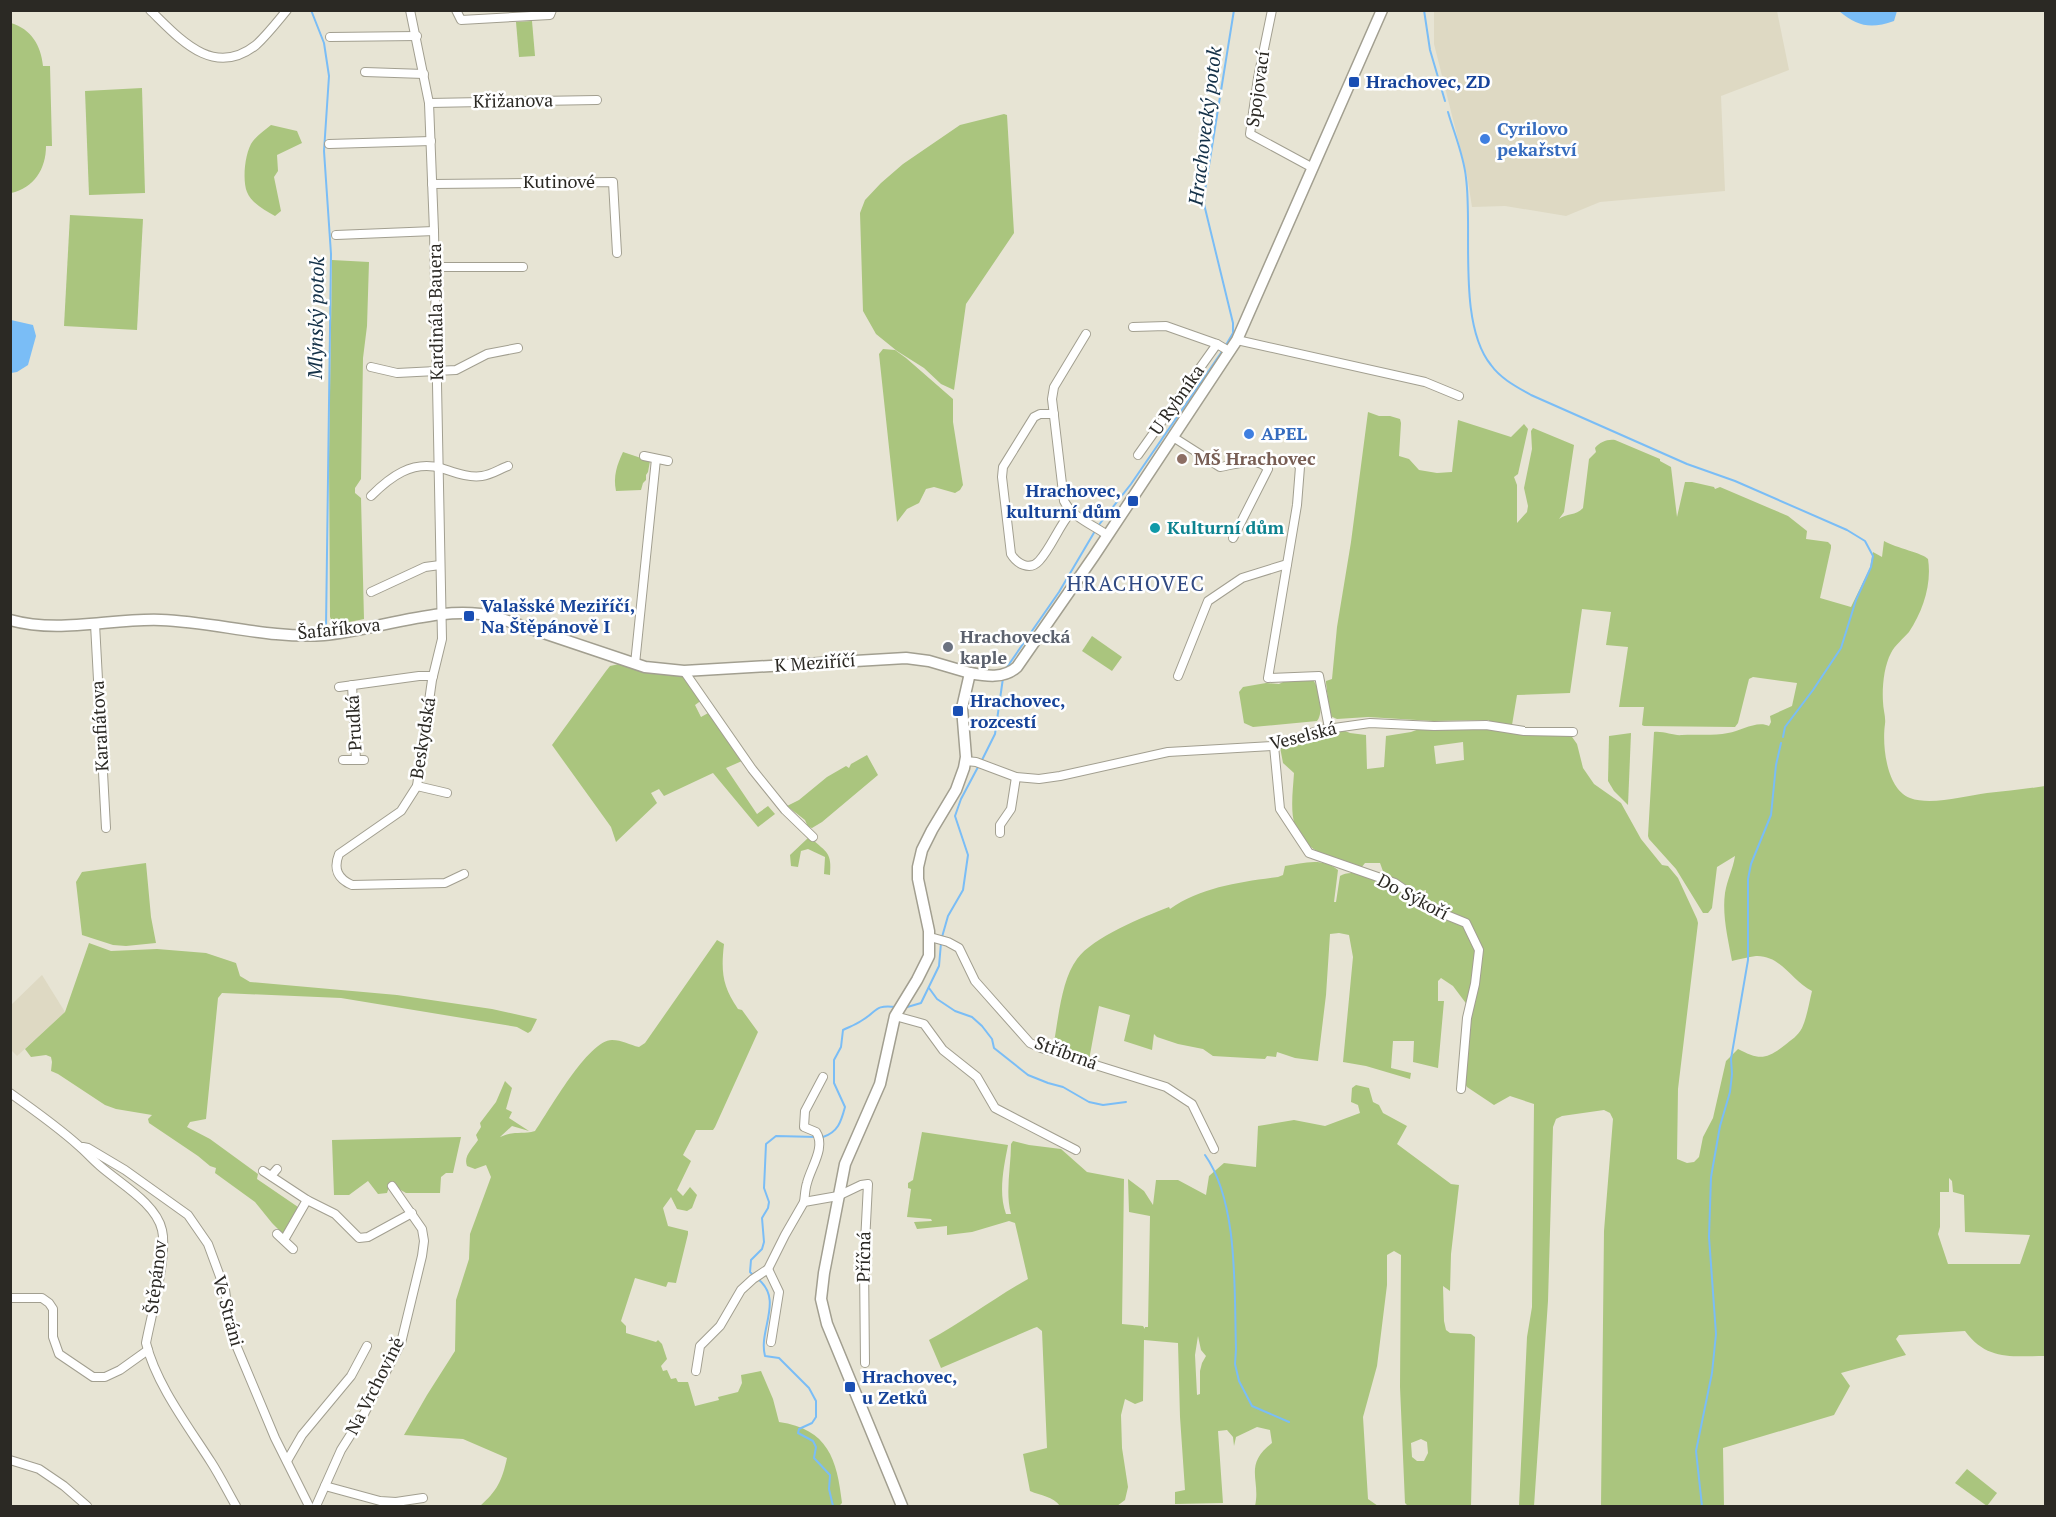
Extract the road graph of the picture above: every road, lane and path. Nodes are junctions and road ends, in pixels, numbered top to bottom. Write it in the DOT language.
graph roads {
  1 [pos="150,10"];
  2 [pos="287,10"];
  3 [pos="410,10"];
  4 [pos="456,10"];
  5 [pos="552,10"];
  6 [pos="1272,10"];
  7 [pos="1382,10"];
  8 [pos="417,36"];
  9 [pos="330,37"];
  10 [pos="365,72"];
  11 [pos="424,74"];
  12 [pos="597,100"];
  13 [pos="429,103"];
  14 [pos="431,141"];
  15 [pos="329,144"];
  16 [pos="1313,168"];
  17 [pos="432,184"];
  18 [pos="434,231"];
  19 [pos="336,236"];
  20 [pos="616,253"];
  21 [pos="435,267"];
  22 [pos="523,267"];
  23 [pos="1133,327"];
  24 [pos="1086,334"];
  25 [pos="1237,340"];
  26 [pos="518,348"];
  27 [pos="1223,348"];
  28 [pos="371,367"];
  29 [pos="437,371"];
  30 [pos="1459,396"];
  31 [pos="1054,414"];
  32 [pos="1173,437"];
  33 [pos="1138,455"];
  34 [pos="644,456"];
  35 [pos="656,459"];
  36 [pos="668,461"];
  37 [pos="1265,465"];
  38 [pos="508,466"];
  39 [pos="438,467"];
  40 [pos="370,496"];
  41 [pos="1071,512"];
  42 [pos="1100,530"];
  43 [pos="1233,538"];
  44 [pos="1287,564"];
  45 [pos="440,565"];
  46 [pos="371,592"];
  47 [pos="441,615"];
  48 [pos="10,620"];
  49 [pos="95,624"];
  50 [pos="635,664"];
  51 [pos="658,670"];
  52 [pos="684,671"];
  53 [pos="970,673"];
  54 [pos="433,676"];
  55 [pos="1178,676"];
  56 [pos="352,685"];
  57 [pos="339,687"];
  58 [pos="1329,729"];
  59 [pos="1573,732"];
  60 [pos="1274,746"];
  61 [pos="343,760"];
  62 [pos="975,763"];
  63 [pos="1016,777"];
  64 [pos="417,786"];
  65 [pos="447,793"];
  66 [pos="106,828"];
  67 [pos="1000,833"];
  68 [pos="813,837"];
  69 [pos="464,874"];
  70 [pos="938,939"];
  71 [pos="898,1010"];
  72 [pos="823,1077"];
  73 [pos="1461,1089"];
  74 [pos="10,1093"];
  75 [pos="19,1099"];
  76 [pos="10,1104"];
  77 [pos="80,1147"];
  78 [pos="1214,1149"];
  79 [pos="1076,1150"];
  80 [pos="277,1169"];
  81 [pos="263,1171"];
  82 [pos="271,1176"];
  83 [pos="392,1186"];
  84 [pos="838,1196"];
  85 [pos="307,1200"];
  86 [pos="804,1202"];
  87 [pos="412,1213"];
  88 [pos="292,1249"];
  89 [pos="768,1269"];
  90 [pos="10,1298"];
  91 [pos="771,1342"];
  92 [pos="367,1346"];
  93 [pos="148,1350"];
  94 [pos="865,1363"];
  95 [pos="696,1371"];
  96 [pos="10,1460"];
  97 [pos="286,1461"];
  98 [pos="325,1486"];
  99 [pos="423,1498"];
  100 [pos="87,1506"];
  101 [pos="236,1506"];
  102 [pos="309,1506"];
  103 [pos="316,1506"];
  104 [pos="902,1506"];
  1 -- 2 [label="street"];
  3 -- 8 [label="street, Kardinála Bauera"];
  4 -- 5 [label="street"];
  6 -- 16 [label="street, Spojovací"];
  7 -- 16 [label="street"];
  8 -- 9 [label="street"];
  8 -- 11 [label="street, Kardinála Bauera"];
  10 -- 11 [label="street"];
  11 -- 13 [label="street, Kardinála Bauera"];
  12 -- 13 [label="street, Křižanova"];
  13 -- 14 [label="street, Kardinála Bauera"];
  14 -- 15 [label="street"];
  14 -- 17 [label="street, Kardinála Bauera"];
  16 -- 25 [label="street"];
  17 -- 18 [label="street, Kardinála Bauera"];
  17 -- 20 [label="street, Kutinové"];
  18 -- 19 [label="street"];
  18 -- 21 [label="street, Kardinála Bauera"];
  21 -- 22 [label="street"];
  21 -- 29 [label="street, Kardinála Bauera"];
  23 -- 27 [label="street"];
  24 -- 31 [label="street"];
  25 -- 27 [label="street"];
  25 -- 30 [label="street"];
  26 -- 29 [label="street"];
  27 -- 32 [label="street"];
  27 -- 33 [label="street, U Rybníka"];
  28 -- 29 [label="street"];
  29 -- 39 [label="street, Kardinála Bauera"];
  31 -- 41 [label="street"];
  31 -- 41 [label="street"];
  32 -- 37 [label="street"];
  32 -- 42 [label="street"];
  34 -- 35 [label="street"];
  35 -- 36 [label="street"];
  35 -- 50 [label="street"];
  37 -- 43 [label="street"];
  37 -- 44 [label="street"];
  38 -- 39 [label="street"];
  39 -- 40 [label="street"];
  39 -- 45 [label="street, Kardinála Bauera"];
  41 -- 42 [label="street"];
  42 -- 53 [label="street, K Meziříčí"];
  44 -- 55 [label="street"];
  44 -- 58 [label="street"];
  45 -- 46 [label="street"];
  45 -- 47 [label="street, Kardinála Bauera"];
  47 -- 49 [label="street, Šafaříkova"];
  47 -- 50 [label="street, Šafaříkova"];
  47 -- 54 [label="street, Beskydská"];
  48 -- 49 [label="street, Šafaříkova"];
  49 -- 66 [label="street, Karafiátova"];
  50 -- 51 [label="street, Šafaříkova"];
  51 -- 52 [label="street, K Meziříčí"];
  52 -- 53 [label="street, K Meziříčí"];
  52 -- 68 [label="street"];
  53 -- 62 [label="street"];
  54 -- 56 [label="street"];
  54 -- 64 [label="street, Beskydská"];
  56 -- 57 [label="street"];
  56 -- 61 [label="street, Prudká"];
  58 -- 59 [label="street, Veselská"];
  58 -- 60 [label="street, Veselská"];
  60 -- 63 [label="street, Veselská"];
  60 -- 73 [label="street, Do Sýkoří"];
  62 -- 63 [label="street, Veselská"];
  62 -- 70 [label="street"];
  63 -- 67 [label="street"];
  64 -- 65 [label="street"];
  64 -- 69 [label="street, Beskydská"];
  70 -- 71 [label="street"];
  70 -- 78 [label="street, Stříbrná"];
  71 -- 79 [label="street"];
  71 -- 84 [label="street"];
  72 -- 86 [label="street"];
  74 -- 75 [label="street, Štěpánov"];
  75 -- 76 [label="street"];
  75 -- 77 [label="street, Štěpánov"];
  77 -- 93 [label="street, Štěpánov"];
  77 -- 97 [label="street, Ve Stráni"];
  80 -- 82 [label="street"];
  81 -- 82 [label="street"];
  82 -- 85 [label="street"];
  83 -- 87 [label="street, Na Vrchovině"];
  84 -- 86 [label="street"];
  84 -- 94 [label="street, Příčná"];
  84 -- 104 [label="street"];
  85 -- 87 [label="street"];
  85 -- 88 [label="street"];
  86 -- 89 [label="street"];
  87 -- 98 [label="street, Na Vrchovině"];
  89 -- 91 [label="street"];
  89 -- 95 [label="street"];
  90 -- 93 [label="street"];
  92 -- 97 [label="street"];
  93 -- 101 [label="street, Štěpánov"];
  96 -- 100 [label="street"];
  97 -- 102 [label="street, Ve Stráni"];
  98 -- 99 [label="street"];
  98 -- 103 [label="street, Na Vrchovině"];
}
